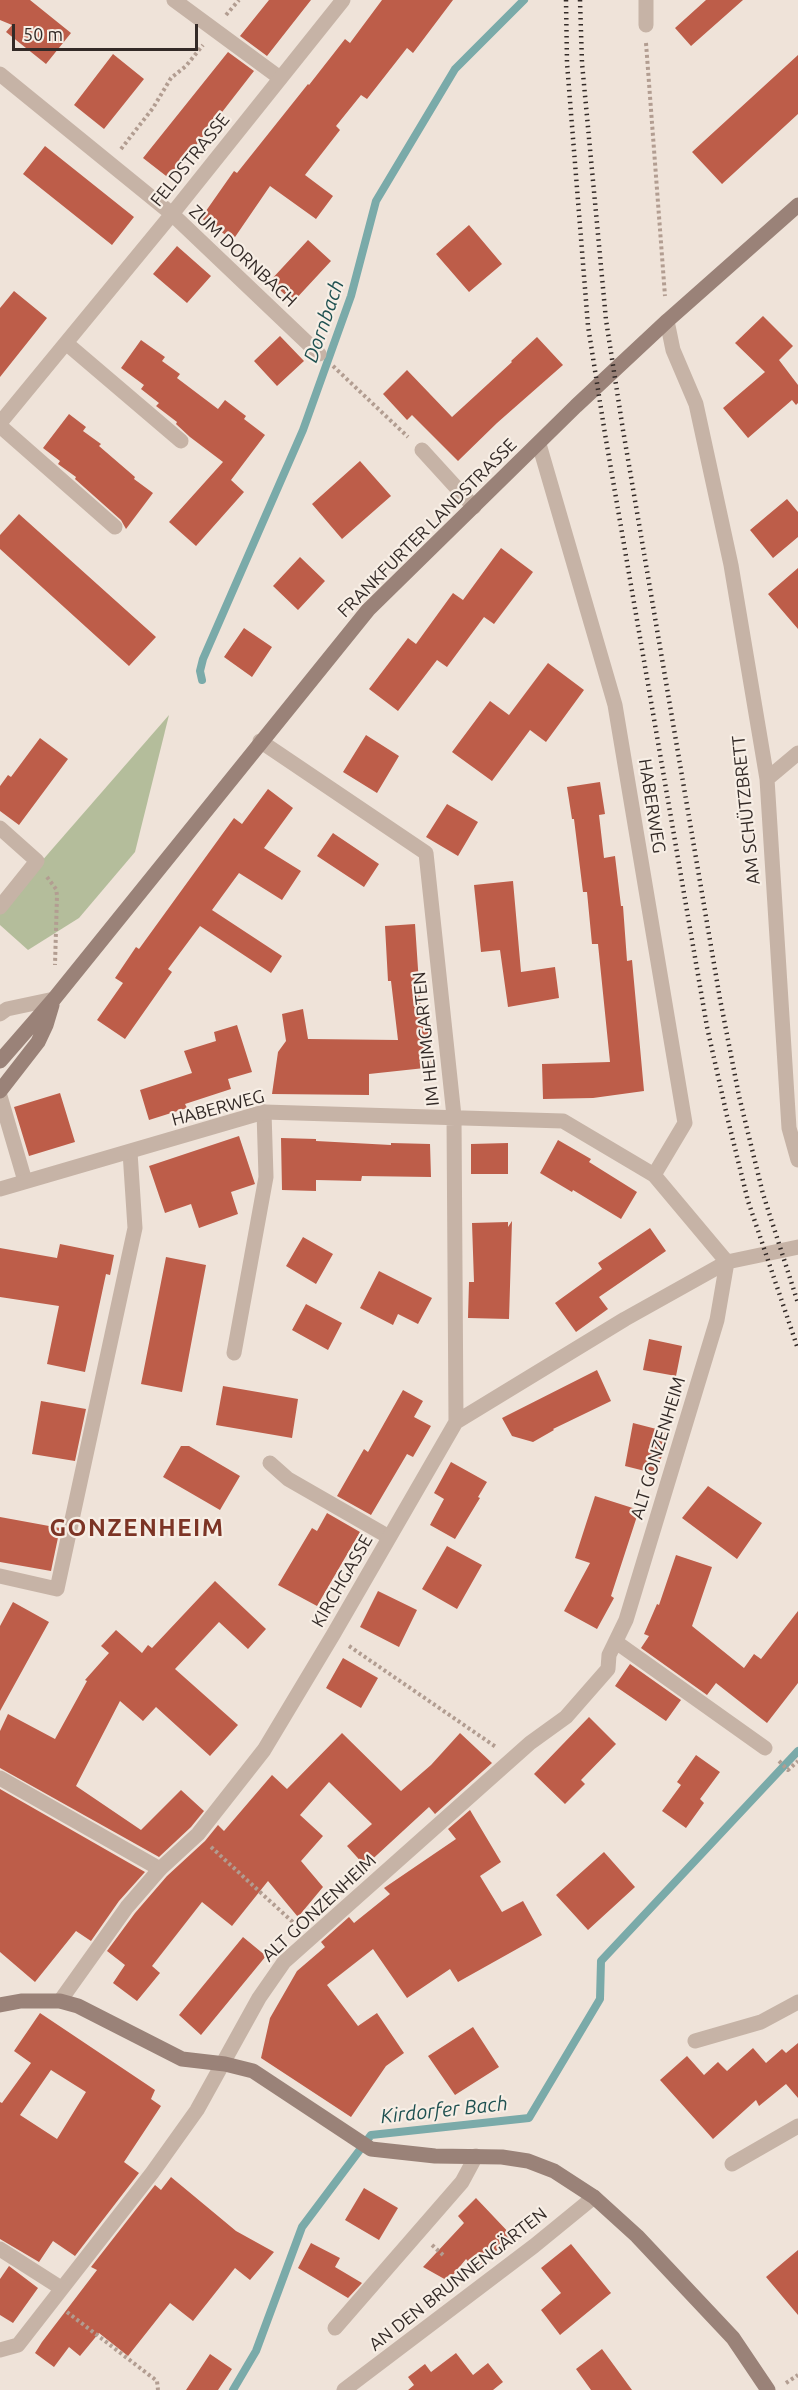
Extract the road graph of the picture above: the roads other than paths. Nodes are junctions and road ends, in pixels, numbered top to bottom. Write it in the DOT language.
graph roads {
  1 [pos="174,0"];
  2 [pos="343,0"];
  3 [pos="646,0"];
  4 [pos="646,25"];
  5 [pos="0,74"];
  6 [pos="280,78"];
  7 [pos="798,206"];
  8 [pos="172,214"];
  9 [pos="667,321"];
  10 [pos="66,343"];
  11 [pos="319,354"];
  12 [pos="0,425"];
  13 [pos="181,441"];
  14 [pos="539,444"];
  15 [pos="422,450"];
  16 [pos="474,507"];
  17 [pos="115,526"];
  18 [pos="260,741"];
  19 [pos="798,753"];
  20 [pos="767,779"];
  21 [pos="0,828"];
  22 [pos="0,907"];
  23 [pos="54,999"];
  24 [pos="0,1014"];
  25 [pos="0,1061"];
  26 [pos="0,1091"];
  27 [pos="0,1095"];
  28 [pos="264,1112"];
  29 [pos="454,1116"];
  30 [pos="130,1152"];
  31 [pos="798,1160"];
  32 [pos="654,1175"];
  33 [pos="25,1181"];
  34 [pos="0,1189"];
  35 [pos="798,1247"];
  36 [pos="727,1262"];
  37 [pos="234,1353"];
  38 [pos="456,1422"];
  39 [pos="270,1463"];
  40 [pos="389,1537"];
  41 [pos="0,1576"];
  42 [pos="616,1642"];
  43 [pos="765,1748"];
  44 [pos="0,1778"];
  45 [pos="160,1869"];
  46 [pos="60,2001"];
  47 [pos="798,2002"];
  48 [pos="0,2005"];
  49 [pos="695,2042"];
  50 [pos="225,2064"];
  51 [pos="798,2126"];
  52 [pos="476,2156"];
  53 [pos="732,2164"];
  54 [pos="594,2197"];
  55 [pos="0,2249"];
  56 [pos="56,2294"];
  57 [pos="335,2328"];
  58 [pos="0,2350"];
  59 [pos="344,2390"];
  60 [pos="768,2390"];
  1 -- 6 [label="street"];
  2 -- 6 [label="street, FELDSTRASSE"];
  3 -- 4 [label="street"];
  5 -- 8 [label="street, ZUM DORNBACH"];
  6 -- 8 [label="street, FELDSTRASSE"];
  7 -- 9 [label="street, FRANKFURTER LANDSTRASSE"];
  8 -- 10 [label="street, FELDSTRASSE"];
  8 -- 11 [label="street, ZUM DORNBACH"];
  9 -- 14 [label="street, FRANKFURTER LANDSTRASSE"];
  9 -- 20 [label="street, AM SCHÜTZBRETT"];
  10 -- 12 [label="street, FELDSTRASSE"];
  10 -- 13 [label="street"];
  12 -- 17 [label="street, FELDSTRASSE"];
  14 -- 16 [label="street, FRANKFURTER LANDSTRASSE"];
  14 -- 32 [label="street, HABERWEG"];
  15 -- 16 [label="street"];
  16 -- 18 [label="street, FRANKFURTER LANDSTRASSE"];
  18 -- 23 [label="street, FRANKFURTER LANDSTRASSE"];
  18 -- 29 [label="street, IM HEIMGARTEN"];
  19 -- 20 [label="street"];
  20 -- 31 [label="street, AM SCHÜTZBRETT"];
  21 -- 22 [label="street"];
  23 -- 24 [label="street"];
  23 -- 25 [label="street, FRANKFURTER LANDSTRASSE"];
  23 -- 26 [label="street, FRANKFURTER LANDSTRASSE"];
  27 -- 33 [label="street"];
  28 -- 29 [label="street, HABERWEG"];
  28 -- 30 [label="street, HABERWEG"];
  28 -- 37 [label="street"];
  29 -- 32 [label="street, HABERWEG"];
  29 -- 38 [label="street, IM HEIMGARTEN"];
  30 -- 33 [label="street, HABERWEG"];
  30 -- 41 [label="street"];
  32 -- 36 [label="street, HABERWEG"];
  33 -- 34 [label="street, HABERWEG"];
  35 -- 36 [label="street, KIRCHGASSE"];
  36 -- 38 [label="street, KIRCHGASSE"];
  36 -- 42 [label="street, ALT GONZENHEIM"];
  38 -- 40 [label="street, KIRCHGASSE"];
  39 -- 40 [label="street"];
  40 -- 45 [label="street, KIRCHGASSE"];
  42 -- 43 [label="street"];
  42 -- 50 [label="street, ALT GONZENHEIM"];
  44 -- 45 [label="street"];
  45 -- 46 [label="street, KIRCHGASSE"];
  46 -- 48 [label="street"];
  46 -- 50 [label="street"];
  47 -- 49 [label="street"];
  50 -- 52 [label="street"];
  50 -- 56 [label="street, ALT GONZENHEIM"];
  51 -- 53 [label="street"];
  52 -- 54 [label="street"];
  52 -- 57 [label="street"];
  54 -- 59 [label="street, AN DEN BRUNNENGÄRTEN"];
  54 -- 60 [label="street"];
  55 -- 56 [label="street"];
  56 -- 58 [label="street, ALT GONZENHEIM"];
}
